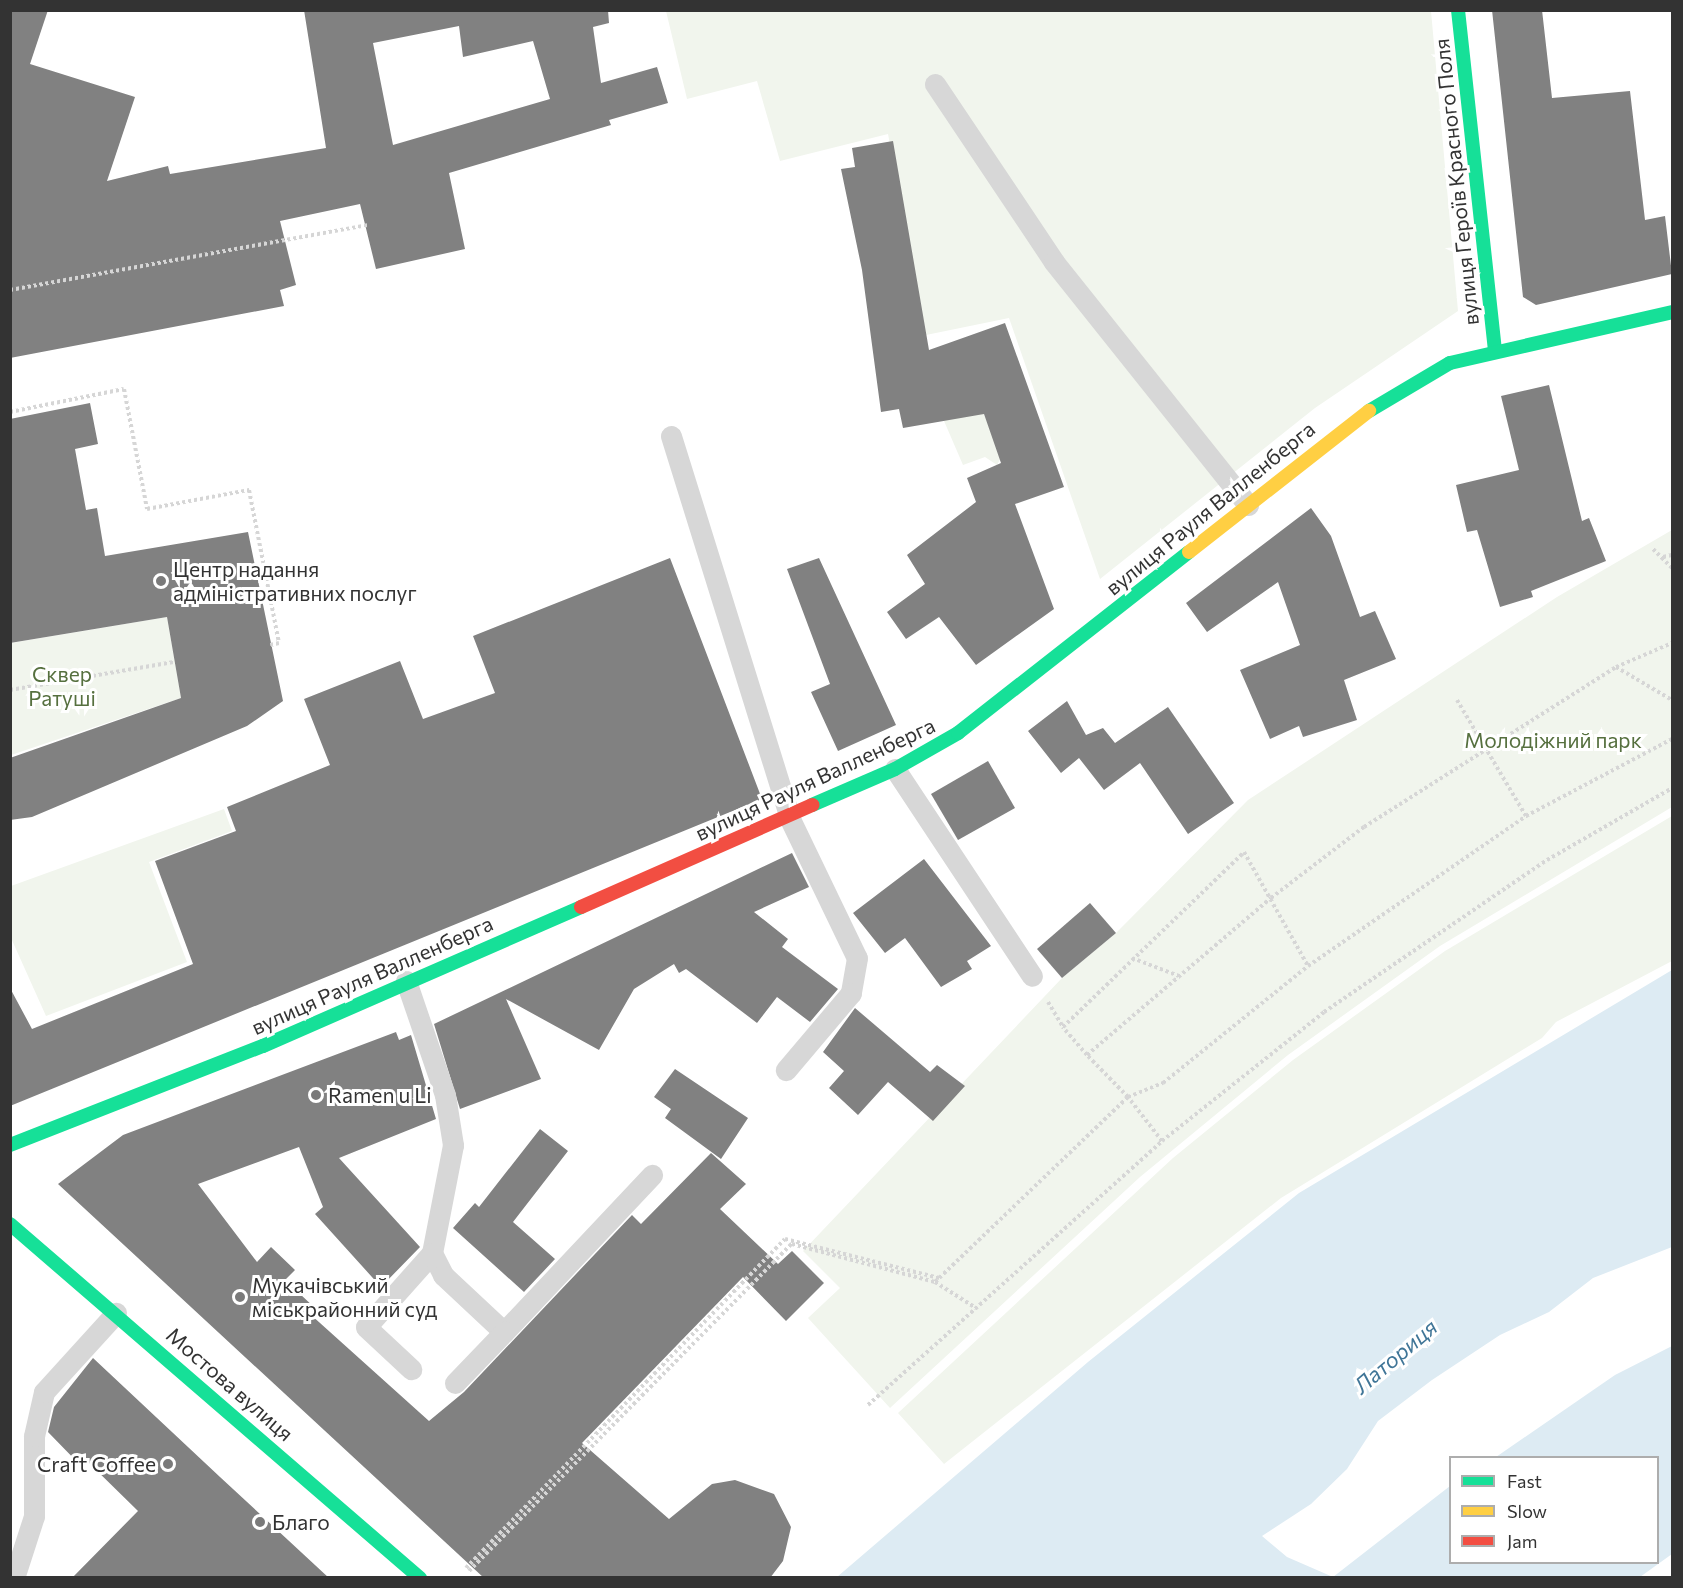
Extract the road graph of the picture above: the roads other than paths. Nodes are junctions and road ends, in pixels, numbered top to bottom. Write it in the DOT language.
graph roads {
  1 [pos="1458,10"];
  2 [pos="935,84"];
  3 [pos="1672,312"];
  4 [pos="1496,350"];
  5 [pos="671,436"];
  6 [pos="1248,505"];
  7 [pos="895,769"];
  8 [pos="790,819"];
  9 [pos="1032,976"];
  10 [pos="406,981"];
  11 [pos="786,1070"];
  12 [pos="10,1145"];
  13 [pos="652,1175"];
  14 [pos="10,1224"];
  15 [pos="432,1253"];
  16 [pos="116,1313"];
  17 [pos="504,1332"];
  18 [pos="411,1369"];
  19 [pos="454,1383"];
  20 [pos="14,1578"];
  21 [pos="420,1578"];
  1 -- 4 [label="street, вулиця Героїв Красного Поля"];
  2 -- 6 [label="lane"];
  3 -- 4 [label="street, вулиця Рауля Валленберга"];
  4 -- 6 [label="street, вулиця Рауля Валленберга"];
  5 -- 8 [label="lane"];
  6 -- 7 [label="street, вулиця Рауля Валленберга"];
  7 -- 8 [label="street, вулиця Рауля Валленберга"];
  7 -- 9 [label="lane"];
  8 -- 10 [label="street, вулиця Рауля Валленберга"];
  8 -- 11 [label="lane"];
  10 -- 12 [label="street, вулиця Рауля Валленберга"];
  10 -- 15 [label="lane"];
  13 -- 17 [label="lane"];
  14 -- 16 [label="street, Мостова вулиця"];
  15 -- 17 [label="lane"];
  15 -- 18 [label="lane"];
  16 -- 20 [label="lane"];
  16 -- 21 [label="street, Мостова вулиця"];
  17 -- 19 [label="lane"];
}
